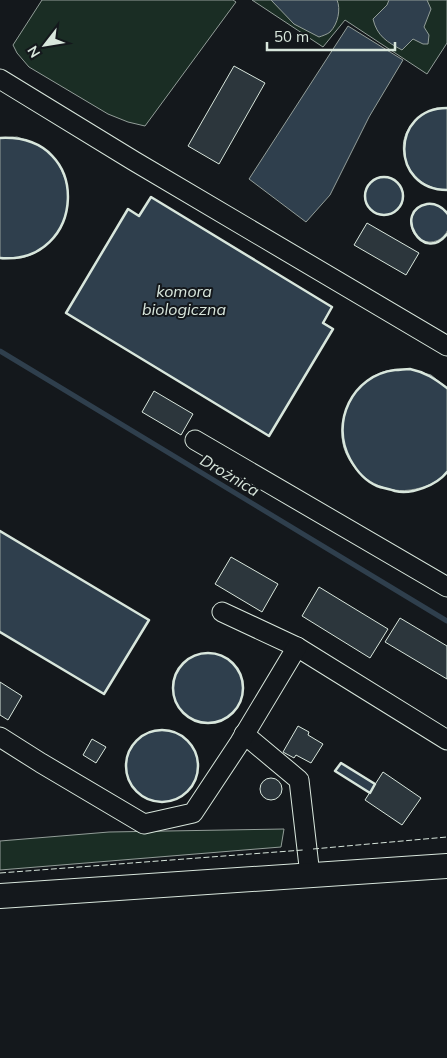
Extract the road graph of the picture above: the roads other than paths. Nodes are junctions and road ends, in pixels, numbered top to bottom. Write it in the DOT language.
graph roads {
  1 [pos="0,79"];
  2 [pos="447,346"];
  3 [pos="195,440"];
  4 [pos="447,587"];
  5 [pos="222,612"];
  6 [pos="297,647"];
  7 [pos="244,734"];
  8 [pos="0,737"];
  9 [pos="447,740"];
  10 [pos="447,866"];
  11 [pos="310,875"];
  12 [pos="0,896"];
  1 -- 2 [label="lane"];
  3 -- 4 [label="lane"];
  5 -- 6 [label="lane"];
  6 -- 7 [label="lane"];
  6 -- 9 [label="lane"];
  7 -- 8 [label="lane"];
  7 -- 11 [label="lane"];
  10 -- 11 [label="main road"];
  11 -- 12 [label="main road"];
}
